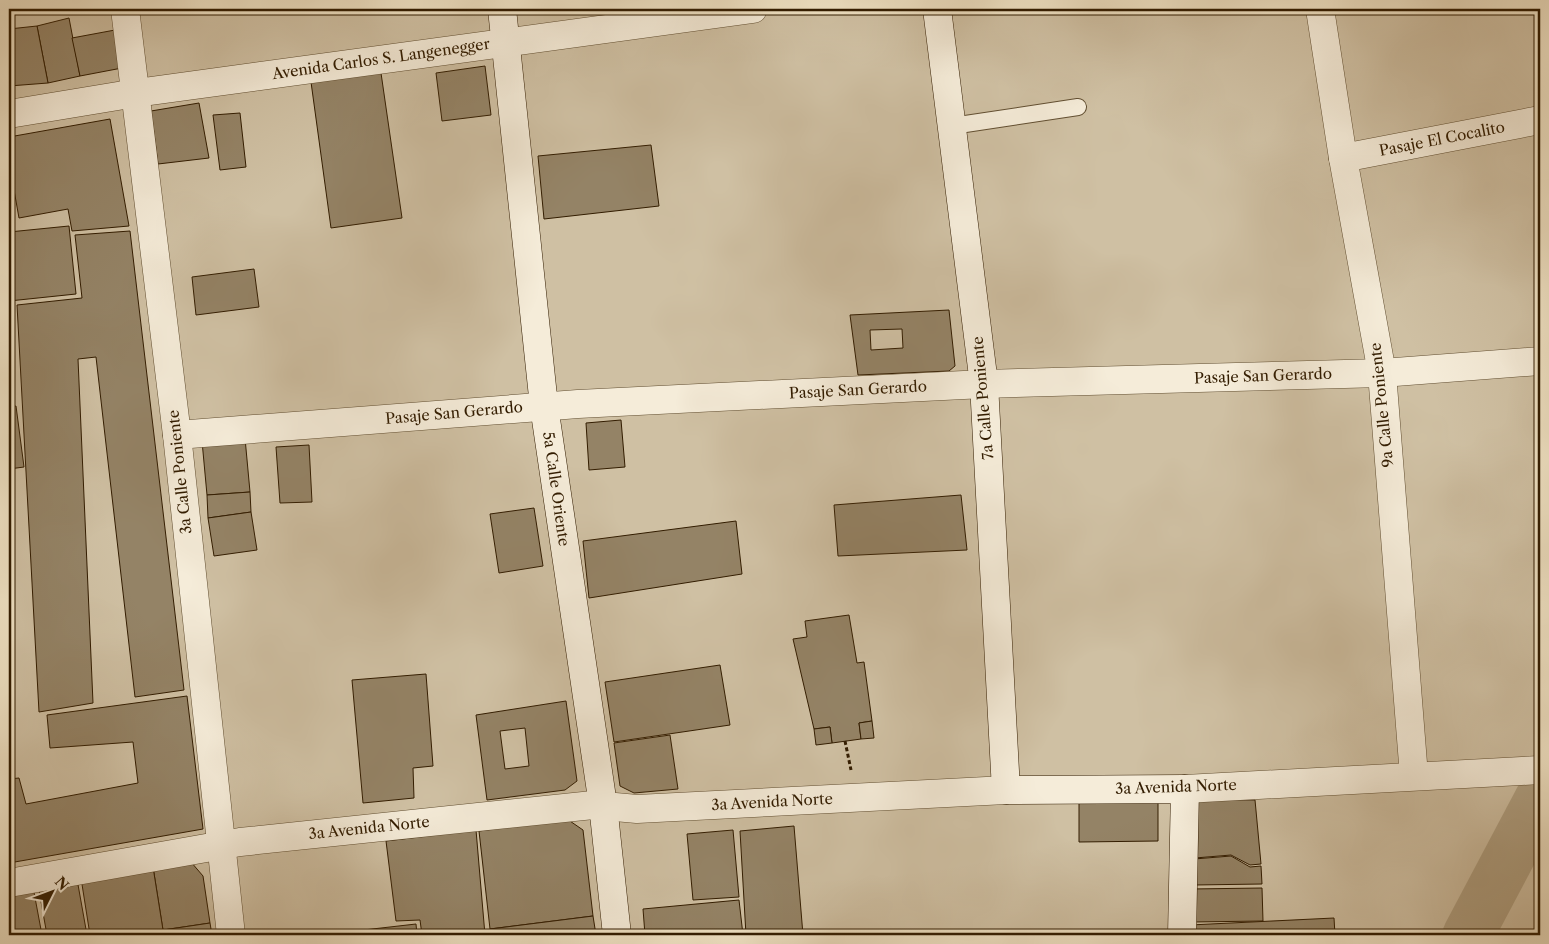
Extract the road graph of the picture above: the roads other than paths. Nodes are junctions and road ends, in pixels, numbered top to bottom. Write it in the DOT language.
graph roads {
  1 [pos="125,9"];
  2 [pos="502,9"];
  3 [pos="753,9"];
  4 [pos="937,9"];
  5 [pos="1320,9"];
  6 [pos="504,42"];
  7 [pos="136,93"];
  8 [pos="1078,107"];
  9 [pos="9,114"];
  10 [pos="1540,120"];
  11 [pos="952,126"];
  12 [pos="1343,158"];
  13 [pos="1540,361"];
  14 [pos="1382,373"];
  15 [pos="984,384"];
  16 [pos="544,406"];
  17 [pos="176,435"];
  18 [pos="1540,770"];
  19 [pos="1414,776"];
  20 [pos="1185,789"];
  21 [pos="1006,790"];
  22 [pos="603,805"];
  23 [pos="221,846"];
  24 [pos="9,883"];
  25 [pos="231,935"];
  26 [pos="617,935"];
  27 [pos="1182,935"];
  1 -- 7 [label="street, 3a Calle Poniente"];
  2 -- 6 [label="street, 5a Calle Oriente"];
  3 -- 6 [label="street, Avenida Carlos S. Langenegger"];
  4 -- 11 [label="street, 7a Calle Poniente"];
  5 -- 12 [label="street, 9a Calle Poniente"];
  6 -- 7 [label="street, Avenida Carlos S. Langenegger"];
  6 -- 16 [label="street, 5a Calle Oriente"];
  7 -- 9 [label="street, Avenida Carlos S. Langenegger"];
  7 -- 17 [label="street, 3a Calle Poniente"];
  8 -- 11 [label="lane"];
  10 -- 12 [label="street, Pasaje El Cocalito"];
  11 -- 15 [label="street, 7a Calle Poniente"];
  12 -- 14 [label="street, 9a Calle Poniente"];
  13 -- 14 [label="street, Pasaje San Gerardo"];
  14 -- 15 [label="street, Pasaje San Gerardo"];
  14 -- 19 [label="street, 9a Calle Poniente"];
  15 -- 16 [label="street, Pasaje San Gerardo"];
  15 -- 21 [label="street, 7a Calle Poniente"];
  16 -- 17 [label="street, Pasaje San Gerardo"];
  16 -- 22 [label="street, 5a Calle Oriente"];
  17 -- 23 [label="street, 3a Calle Poniente"];
  18 -- 19 [label="street, 3a Avenida Norte"];
  19 -- 20 [label="street, 3a Avenida Norte"];
  20 -- 21 [label="street, 3a Avenida Norte"];
  20 -- 27 [label="street"];
  21 -- 22 [label="street, 3a Avenida Norte"];
  22 -- 23 [label="street, 3a Avenida Norte"];
  22 -- 26 [label="street, 5a Calle Oriente"];
  23 -- 24 [label="street, 3a Avenida Norte"];
  23 -- 25 [label="street, 3a Calle Poniente"];
}
